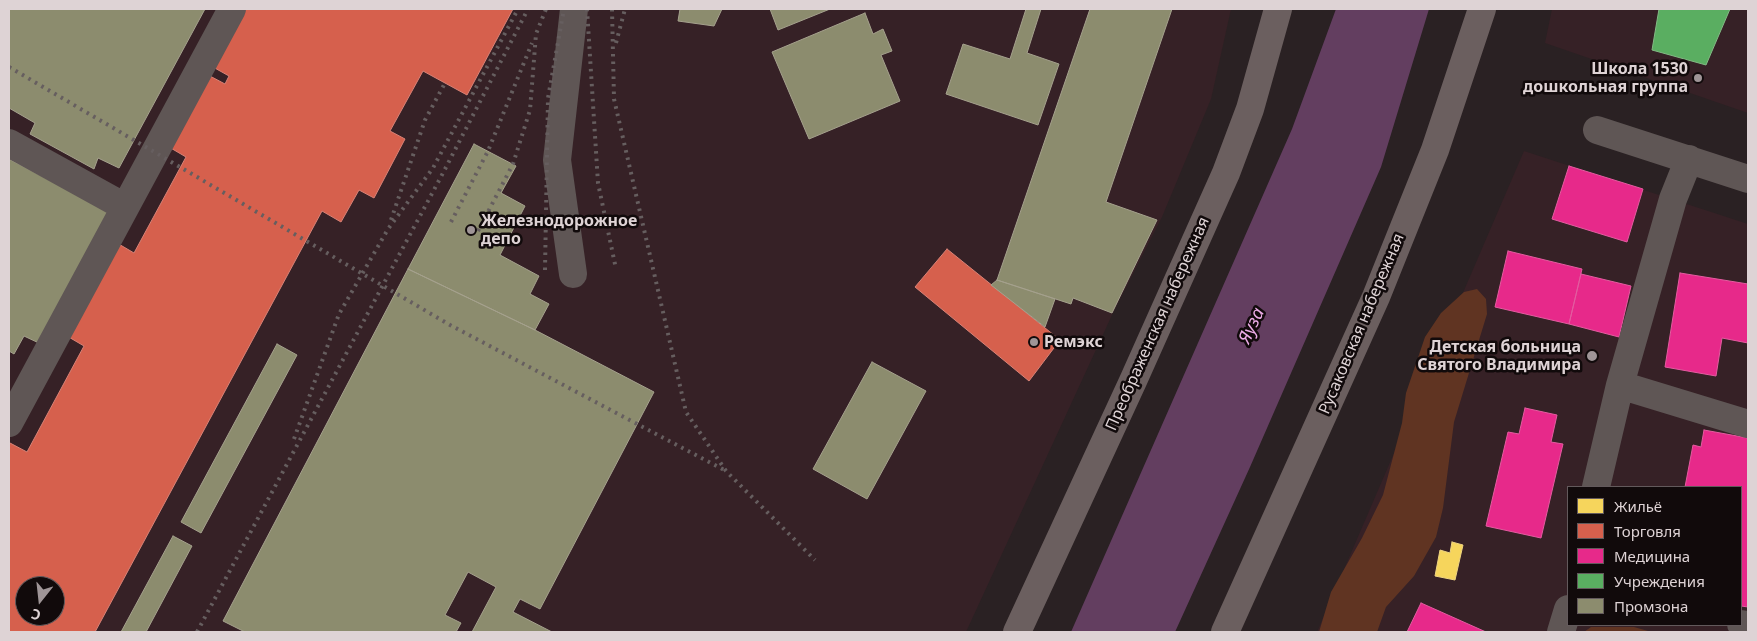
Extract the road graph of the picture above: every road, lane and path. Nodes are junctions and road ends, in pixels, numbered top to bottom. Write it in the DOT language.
graph roads {
  1 [pos="232,9"];
  2 [pos="574,9"];
  3 [pos="1278,9"];
  4 [pos="1482,9"];
  5 [pos="1597,130"];
  6 [pos="9,143"];
  7 [pos="1689,160"];
  8 [pos="1748,179"];
  9 [pos="125,207"];
  10 [pos="573,274"];
  11 [pos="1620,385"];
  12 [pos="9,423"];
  13 [pos="1748,424"];
  14 [pos="1596,486"];
  15 [pos="1567,611"];
  16 [pos="1017,632"];
  17 [pos="1225,632"];
  18 [pos="1561,632"];
  1 -- 9 [label="lane"];
  2 -- 10 [label="lane"];
  3 -- 16 [label="main road, Преображенская набережная"];
  4 -- 17 [label="main road, Русаковская набережная"];
  5 -- 7 [label="lane"];
  6 -- 9 [label="lane"];
  7 -- 8 [label="lane"];
  7 -- 11 [label="lane"];
  9 -- 12 [label="lane"];
  11 -- 13 [label="lane"];
  11 -- 14 [label="lane"];
  15 -- 18 [label="lane"];
}
